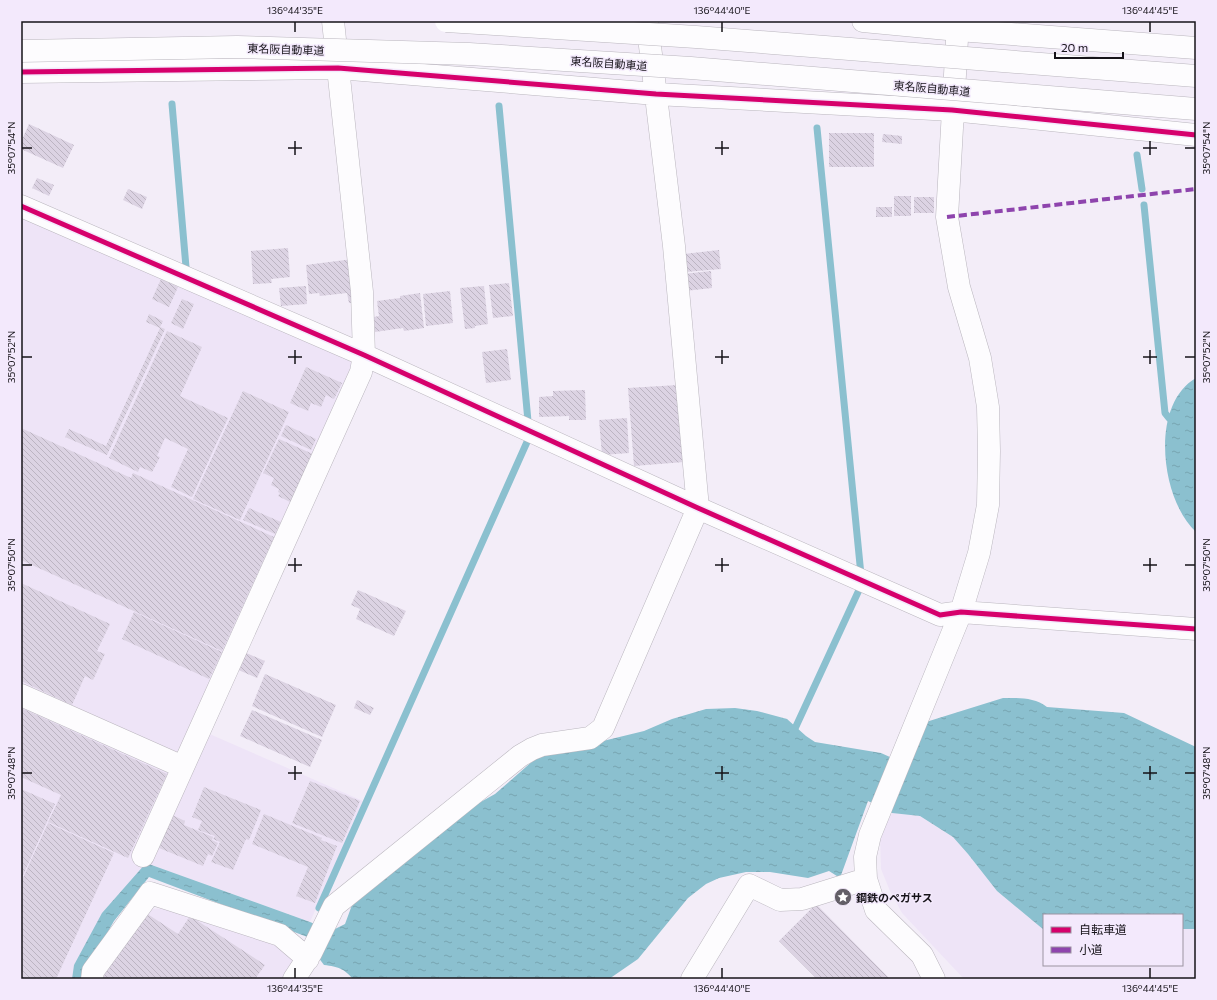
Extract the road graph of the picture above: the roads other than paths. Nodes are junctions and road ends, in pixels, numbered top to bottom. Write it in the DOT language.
graph roads {
  1 [pos="333,21"];
  2 [pos="446,21"];
  3 [pos="647,21"];
  4 [pos="863,21"];
  5 [pos="958,25"];
  6 [pos="1196,48"];
  7 [pos="21,51"];
  8 [pos="338,68"];
  9 [pos="21,72"];
  10 [pos="1196,76"];
  11 [pos="656,94"];
  12 [pos="1196,109"];
  13 [pos="952,110"];
  14 [pos="1196,135"];
  15 [pos="21,206"];
  16 [pos="364,354"];
  17 [pos="698,508"];
  18 [pos="961,612"];
  19 [pos="1196,629"];
  20 [pos="21,694"];
  21 [pos="183,767"];
  22 [pos="144,856"];
  23 [pos="866,879"];
  24 [pos="310,956"];
  25 [pos="92,979"];
  26 [pos="294,979"];
  27 [pos="692,979"];
  28 [pos="934,979"];
  1 -- 8 [label="main road"];
  2 -- 10 [label="main road, bridge"];
  3 -- 11 [label="main road"];
  4 -- 5 [label="main road"];
  5 -- 6 [label="main road"];
  5 -- 13 [label="main road"];
  7 -- 12 [label="main road, 東名阪自動車道, bridge"];
  8 -- 9 [label="main road"];
  8 -- 11 [label="main road"];
  8 -- 16 [label="main road"];
  11 -- 13 [label="main road"];
  11 -- 17 [label="main road"];
  13 -- 14 [label="main road"];
  13 -- 18 [label="main road"];
  15 -- 16 [label="main road"];
  16 -- 17 [label="main road"];
  16 -- 21 [label="main road"];
  17 -- 18 [label="main road"];
  17 -- 24 [label="main road"];
  18 -- 19 [label="main road"];
  18 -- 23 [label="main road"];
  20 -- 21 [label="main road"];
  21 -- 22 [label="main road"];
  23 -- 27 [label="main road"];
  23 -- 28 [label="main road"];
  24 -- 25 [label="main road"];
  24 -- 26 [label="main road"];
}
